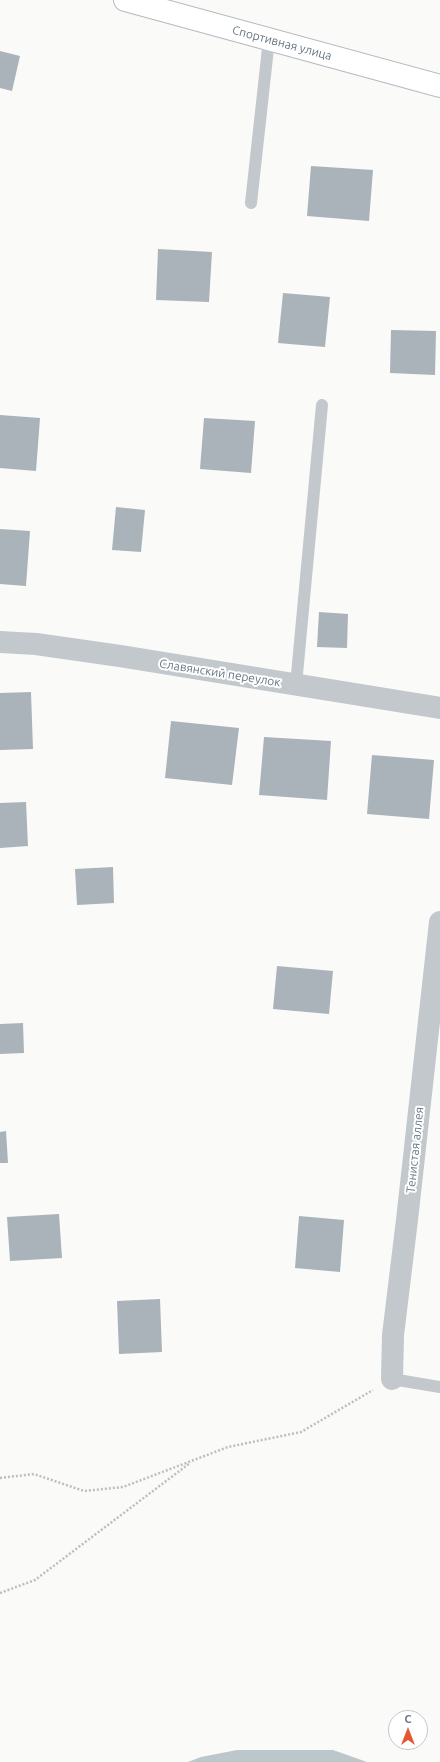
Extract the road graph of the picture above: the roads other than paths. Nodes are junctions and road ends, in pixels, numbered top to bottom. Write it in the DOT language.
graph roads {
  1 [pos="125,0"];
  2 [pos="269,39"];
  3 [pos="440,86"];
  4 [pos="251,203"];
  5 [pos="322,405"];
  6 [pos="0,642"];
  7 [pos="296,685"];
  8 [pos="440,708"];
  9 [pos="440,922"];
  10 [pos="392,1379"];
  11 [pos="440,1387"];
  1 -- 2 [label="street, Спортивная улица"];
  2 -- 3 [label="street, Спортивная улица"];
  2 -- 4 [label="lane"];
  5 -- 7 [label="lane"];
  6 -- 7 [label="street, Славянский переулок"];
  7 -- 8 [label="street, Славянский переулок"];
  9 -- 10 [label="street, Тенистая аллея"];
  10 -- 11 [label="lane"];
}
